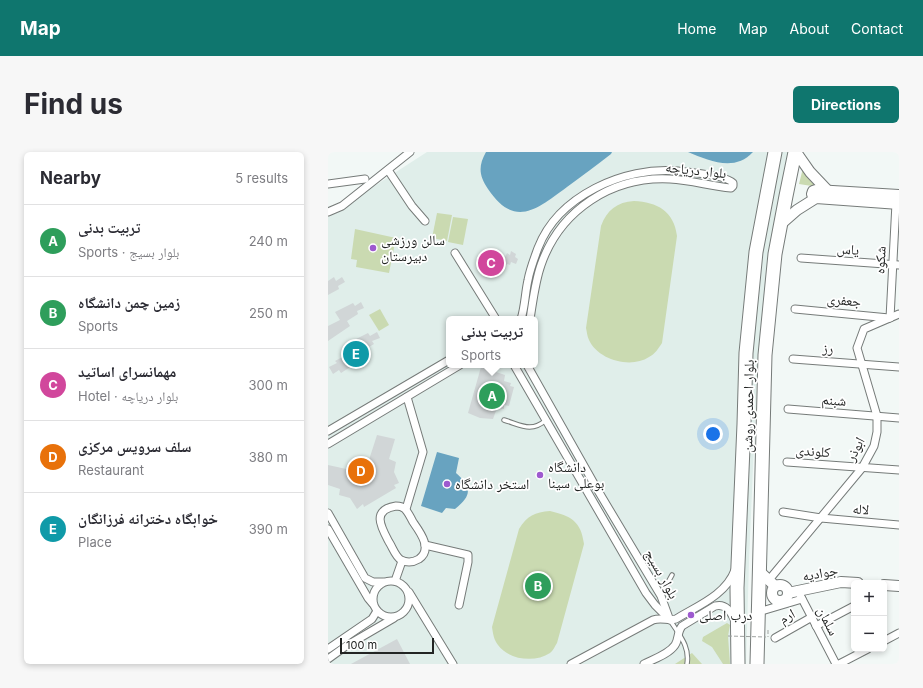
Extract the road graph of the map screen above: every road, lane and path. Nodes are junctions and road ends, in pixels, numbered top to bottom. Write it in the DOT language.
graph roads {
  1 [pos="410,152"];
  2 [pos="775,152"];
  3 [pos="796,152"];
  4 [pos="388,170"];
  5 [pos="365,180"];
  6 [pos="328,184"];
  7 [pos="828,191"];
  8 [pos="816,198"];
  9 [pos="898,201"];
  10 [pos="328,212"];
  11 [pos="425,221"];
  12 [pos="781,224"];
  13 [pos="455,253"];
  14 [pos="801,258"];
  15 [pos="896,265"];
  16 [pos="795,309"];
  17 [pos="899,314"];
  18 [pos="494,316"];
  19 [pos="522,316"];
  20 [pos="531,316"];
  21 [pos="890,318"];
  22 [pos="793,359"];
  23 [pos="446,362"];
  24 [pos="861,363"];
  25 [pos="899,366"];
  26 [pos="455,368"];
  27 [pos="516,368"];
  28 [pos="529,368"];
  29 [pos="402,387"];
  30 [pos="407,397"];
  31 [pos="788,409"];
  32 [pos="877,416"];
  33 [pos="899,418"];
  34 [pos="504,420"];
  35 [pos="546,420"];
  36 [pos="744,424"];
  37 [pos="328,426"];
  38 [pos="338,426"];
  39 [pos="764,426"];
  40 [pos="328,432"];
  41 [pos="328,444"];
  42 [pos="787,462"];
  43 [pos="862,468"];
  44 [pos="899,470"];
  45 [pos="406,509"];
  46 [pos="783,512"];
  47 [pos="328,513"];
  48 [pos="821,518"];
  49 [pos="899,525"];
  50 [pos="328,529"];
  51 [pos="425,545"];
  52 [pos="738,554"];
  53 [pos="402,560"];
  54 [pos="759,571"];
  55 [pos="672,575"];
  56 [pos="395,581"];
  57 [pos="383,582"];
  58 [pos="772,583"];
  59 [pos="851,583"];
  60 [pos="887,585"];
  61 [pos="899,586"];
  62 [pos="405,588"];
  63 [pos="788,593"];
  64 [pos="800,595"];
  65 [pos="661,596"];
  66 [pos="774,598"];
  67 [pos="373,604"];
  68 [pos="459,605"];
  69 [pos="851,608"];
  70 [pos="762,609"];
  71 [pos="377,611"];
  72 [pos="395,617"];
  73 [pos="812,617"];
  74 [pos="670,620"];
  75 [pos="737,625"];
  76 [pos="816,626"];
  77 [pos="899,633"];
  78 [pos="678,634"];
  79 [pos="728,636"];
  80 [pos="766,637"];
  81 [pos="775,638"];
  82 [pos="887,639"];
  83 [pos="328,648"];
  84 [pos="862,652"];
  85 [pos="328,659"];
  86 [pos="453,664"];
  87 [pos="571,664"];
  88 [pos="644,664"];
  89 [pos="687,664"];
  90 [pos="738,664"];
  91 [pos="757,664"];
  92 [pos="837,664"];
  1 -- 4 [label="street"];
  2 -- 36 [label="highway, بلوار احمدی روشن"];
  3 -- 7 [label="main road, بلوار احمدی روشن"];
  3 -- 12 [label="highway, بلوار احمدی روشن"];
  4 -- 10 [label="street"];
  4 -- 11 [label="street"];
  5 -- 6 [label="street"];
  7 -- 8 [label="main road"];
  7 -- 9 [label="main road"];
  8 -- 9 [label="main road"];
  8 -- 12 [label="main road"];
  9 -- 15 [label="street, شکوه"];
  12 -- 39 [label="highway, بلوار احمدی روشن"];
  13 -- 18 [label="street"];
  14 -- 15 [label="street, یاس"];
  15 -- 21 [label="street, شکوه"];
  16 -- 21 [label="street, جعفری"];
  17 -- 21 [label="street, ابوذر"];
  19 -- 20 [label="street, بلوار دریاچه"];
  21 -- 24 [label="street, ابوذر"];
  22 -- 24 [label="street, رز"];
  23 -- 29 [label="street"];
  24 -- 25 [label="street, رز"];
  24 -- 32 [label="street, ابوذر"];
  26 -- 30 [label="street"];
  27 -- 35 [label="street, بلوار بسیج"];
  28 -- 65 [label="street, بلوار بسیج"];
  29 -- 30 [label="lane"];
  29 -- 38 [label="street"];
  30 -- 41 [label="street"];
  30 -- 45 [label="street"];
  31 -- 32 [label="street, شبنم"];
  32 -- 33 [label="street, شبنم"];
  32 -- 43 [label="street, ابوذر"];
  34 -- 35 [label="lane"];
  35 -- 74 [label="street, بلوار بسیج"];
  36 -- 39 [label="highway"];
  36 -- 52 [label="highway, بلوار احمدی روشن"];
  37 -- 38 [label="street"];
  38 -- 40 [label="street"];
  39 -- 54 [label="highway, بلوار احمدی روشن"];
  42 -- 43 [label="street, کلوندی"];
  43 -- 44 [label="street, کلوندی"];
  43 -- 48 [label="street, ابوذر"];
  45 -- 51 [label="street"];
  45 -- 53 [label="street"];
  46 -- 48 [label="street, لاله"];
  47 -- 57 [label="street"];
  48 -- 49 [label="street, لاله"];
  48 -- 58 [label="street, ابوذر"];
  50 -- 67 [label="street"];
  51 -- 53 [label="street"];
  51 -- 68 [label="street"];
  52 -- 74 [label="street"];
  52 -- 75 [label="highway, بلوار احمدی روشن"];
  53 -- 56 [label="street"];
  54 -- 58 [label="main road"];
  54 -- 70 [label="highway, بلوار احمدی روشن"];
  55 -- 65 [label="lane"];
  56 -- 57 [label="street"];
  56 -- 62 [label="street"];
  57 -- 67 [label="street"];
  58 -- 63 [label="main road"];
  58 -- 66 [label="main road"];
  59 -- 64 [label="main road, جوادیه"];
  60 -- 61 [label="main road"];
  62 -- 72 [label="street"];
  62 -- 86 [label="street"];
  63 -- 64 [label="main road, جوادیه"];
  63 -- 66 [label="main road"];
  64 -- 70 [label="street"];
  64 -- 73 [label="street, سلمان"];
  65 -- 74 [label="street, بلوار بسیج"];
  66 -- 70 [label="main road"];
  67 -- 71 [label="street"];
  69 -- 76 [label="street"];
  70 -- 91 [label="highway, بلوار احمدی روشن"];
  71 -- 72 [label="street"];
  71 -- 83 [label="street"];
  72 -- 85 [label="street"];
  73 -- 76 [label="street, سلمان"];
  73 -- 81 [label="street, ارم"];
  74 -- 78 [label="lane"];
  74 -- 87 [label="street"];
  75 -- 78 [label="street"];
  75 -- 90 [label="highway, بلوار احمدی روشن"];
  76 -- 92 [label="street, سلمان"];
  77 -- 82 [label="street"];
  78 -- 88 [label="street"];
  78 -- 89 [label="lane"];
  79 -- 80 [label="path, bridge"];
  84 -- 92 [label="street"];
}
